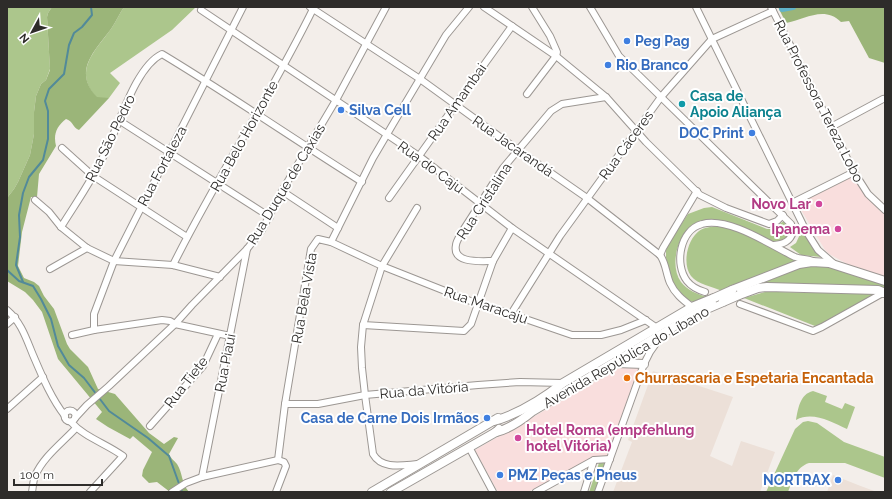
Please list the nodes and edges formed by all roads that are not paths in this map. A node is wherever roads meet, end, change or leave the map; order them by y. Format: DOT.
graph roads {
  1 [pos="243,7"];
  2 [pos="386,7"];
  3 [pos="469,7"];
  4 [pos="484,7"];
  5 [pos="532,7"];
  6 [pos="590,7"];
  7 [pos="696,7"];
  8 [pos="313,8"];
  9 [pos="772,9"];
  10 [pos="201,10"];
  11 [pos="512,26"];
  12 [pos="231,30"];
  13 [pos="712,39"];
  14 [pos="367,43"];
  15 [pos="556,56"];
  16 [pos="284,65"];
  17 [pos="420,79"];
  18 [pos="206,81"];
  19 [pos="527,94"];
  20 [pos="606,96"];
  21 [pos="661,97"];
  22 [pos="336,100"];
  23 [pos="883,100"];
  24 [pos="455,105"];
  25 [pos="258,114"];
  26 [pos="120,121"];
  27 [pos="831,127"];
  28 [pos="636,131"];
  29 [pos="386,135"];
  30 [pos="62,148"];
  31 [pos="308,148"];
  32 [pos="518,150"];
  33 [pos="169,152"];
  34 [pos="418,156"];
  35 [pos="854,172"];
  36 [pos="93,176"];
  37 [pos="362,182"];
  38 [pos="218,184"];
  39 [pos="282,191"];
  40 [pos="697,191"];
  41 [pos="389,198"];
  42 [pos="587,198"];
  43 [pos="34,200"];
  44 [pos="480,203"];
  45 [pos="792,203"];
  46 [pos="140,207"];
  47 [pos="418,208"];
  48 [pos="885,210"];
  49 [pos="783,215"];
  50 [pos="270,216"];
  51 [pos="61,227"];
  52 [pos="338,228"];
  53 [pos="512,228"];
  54 [pos="187,237"];
  55 [pos="331,242"];
  56 [pos="774,245"];
  57 [pos="87,248"];
  58 [pos="247,249"];
  59 [pos="549,253"];
  60 [pos="660,255"];
  61 [pos="114,261"];
  62 [pos="493,261"];
  63 [pos="817,262"];
  64 [pos="173,265"];
  65 [pos="836,265"];
  66 [pos="382,266"];
  67 [pos="50,269"];
  68 [pos="220,277"];
  69 [pos="885,281"];
  70 [pos="705,292"];
  71 [pos="885,293"];
  72 [pos="740,299"];
  73 [pos="478,304"];
  74 [pos="692,307"];
  75 [pos="7,310"];
  76 [pos="512,314"];
  77 [pos="15,317"];
  78 [pos="646,320"];
  79 [pos="7,324"];
  80 [pos="175,324"];
  81 [pos="362,325"];
  82 [pos="657,328"];
  83 [pos="94,330"];
  84 [pos="664,332"];
  85 [pos="218,334"];
  86 [pos="72,335"];
  87 [pos="230,336"];
  88 [pos="615,363"];
  89 [pos="644,364"];
  90 [pos="43,377"];
  91 [pos="563,383"];
  92 [pos="365,395"];
  93 [pos="285,404"];
  94 [pos="87,405"];
  95 [pos="7,409"];
  96 [pos="67,413"];
  97 [pos="73,420"];
  98 [pos="150,426"];
  99 [pos="76,428"];
  100 [pos="470,447"];
  101 [pos="610,459"];
  102 [pos="278,460"];
  103 [pos="594,460"];
  104 [pos="421,464"];
  105 [pos="202,476"];
  106 [pos="173,491"];
  107 [pos="32,492"];
  108 [pos="90,492"];
  109 [pos="276,492"];
  110 [pos="372,492"];
  111 [pos="391,492"];
  112 [pos="493,492"];
  113 [pos="536,492"];
  114 [pos="584,492"];
  115 [pos="598,492"];
  1 -- 12 [label="street, Rua Fortaleza"];
  2 -- 14 [label="street, Rua Duque de Caxias"];
  3 -- 17 [label="street, Rua Bela Vista"];
  4 -- 11 [label="street"];
  5 -- 15 [label="street"];
  6 -- 21 [label="street"];
  7 -- 13 [label="street"];
  8 -- 14 [label="street, Rua Jacarandá"];
  8 -- 16 [label="street, Rua Belo Horizonte"];
  9 -- 13 [label="street, Rua Cáceres"];
  9 -- 27 [label="street, Rua Professora Tereza Lobo"];
  10 -- 12 [label="street, Rua do Caju"];
  11 -- 15 [label="street"];
  11 -- 24 [label="street, Rua Amambai"];
  12 -- 16 [label="street, Rua do Caju"];
  12 -- 18 [label="street, Rua Fortaleza"];
  13 -- 21 [label="street, Rua Cáceres"];
  13 -- 45 [label="street"];
  14 -- 17 [label="street, Rua Jacarandá"];
  14 -- 22 [label="street, Rua Duque de Caxias"];
  15 -- 19 [label="street"];
  15 -- 20 [label="street"];
  16 -- 22 [label="street, Rua do Caju"];
  16 -- 25 [label="street, Rua Belo Horizonte"];
  17 -- 24 [label="street, Rua Jacarandá"];
  17 -- 29 [label="street, Rua Bela Vista"];
  18 -- 25 [label="street"];
  18 -- 26 [label="street, Rua São Pedro"];
  18 -- 33 [label="street, Rua Fortaleza"];
  20 -- 28 [label="street"];
  20 -- 32 [label="street, Rua Cristalina"];
  21 -- 28 [label="street, Rua Cáceres"];
  21 -- 49 [label="street"];
  22 -- 29 [label="street, Rua do Caju"];
  22 -- 31 [label="street, Rua Duque de Caxias"];
  23 -- 27 [label="street"];
  24 -- 32 [label="street, Rua Jacarandá"];
  24 -- 34 [label="street, Rua Amambai"];
  25 -- 31 [label="street"];
  25 -- 38 [label="street, Rua Belo Horizonte"];
  26 -- 33 [label="street"];
  26 -- 36 [label="street, Rua São Pedro"];
  27 -- 35 [label="street, Rua Professora Tereza Lobo"];
  28 -- 40 [label="street"];
  28 -- 42 [label="street, Rua Cáceres"];
  29 -- 34 [label="street, Rua do Caju"];
  29 -- 37 [label="street, Rua Bela Vista"];
  30 -- 36 [label="street"];
  31 -- 37 [label="street"];
  31 -- 39 [label="street, Rua Duque de Caxias"];
  32 -- 42 [label="street, Rua Jacarandá"];
  32 -- 44 [label="street, Rua Cristalina"];
  33 -- 38 [label="street"];
  33 -- 46 [label="street, Rua Fortaleza"];
  34 -- 41 [label="street, Rua Amambai"];
  34 -- 44 [label="street, Rua do Caju"];
  35 -- 45 [label="street"];
  35 -- 48 [label="street, Rua Professora Tereza Lobo"];
  36 -- 46 [label="street"];
  36 -- 51 [label="street, Rua São Pedro"];
  37 -- 52 [label="street, Rua Bela Vista"];
  38 -- 50 [label="street"];
  38 -- 54 [label="street, Rua Belo Horizonte"];
  39 -- 50 [label="street, Rua Duque de Caxias"];
  39 -- 52 [label="street"];
  40 -- 49 [label="street"];
  40 -- 60 [label="street"];
  42 -- 59 [label="street, Rua Cáceres"];
  42 -- 60 [label="street, Rua Jacarandá"];
  43 -- 51 [label="street"];
  44 -- 53 [label="street, Rua do Caju"];
  44 -- 62 [label="street, Rua Cristalina"];
  45 -- 65 [label="street"];
  46 -- 54 [label="street"];
  46 -- 61 [label="street, Rua Fortaleza"];
  47 -- 66 [label="street"];
  49 -- 56 [label="street"];
  50 -- 58 [label="street, Rua Duque de Caxias"];
  51 -- 57 [label="street"];
  52 -- 55 [label="street, Rua Bela Vista"];
  53 -- 59 [label="street, Rua do Caju"];
  53 -- 62 [label="street"];
  54 -- 64 [label="street, Rua Belo Horizonte"];
  55 -- 66 [label="street, Rua Maracaju"];
  55 -- 93 [label="street, Rua Bela Vista"];
  56 -- 63 [label="street"];
  56 -- 70 [label="street"];
  57 -- 61 [label="street"];
  57 -- 67 [label="street"];
  58 -- 68 [label="street, Rua Duque de Caxias"];
  58 -- 87 [label="street, Rua Piaui"];
  59 -- 76 [label="street, Rua Cáceres"];
  59 -- 78 [label="street, Rua do Caju"];
  60 -- 74 [label="street"];
  61 -- 64 [label="street"];
  61 -- 83 [label="street, Rua Fortaleza"];
  62 -- 73 [label="street"];
  63 -- 65 [label="main road, Avenida República do Líbano"];
  63 -- 74 [label="main road, Avenida República do Líbano, bridge"];
  64 -- 68 [label="street"];
  65 -- 69 [label="main road, Avenida República do Líbano"];
  66 -- 73 [label="street, Rua Maracaju"];
  66 -- 81 [label="street"];
  68 -- 80 [label="street, Rua Duque de Caxias"];
  71 -- 72 [label="main road, Avenida República do Líbano"];
  71 -- 72 [label="street"];
  72 -- 84 [label="main road, Avenida República do Líbano, bridge"];
  73 -- 76 [label="street, Rua Maracaju"];
  73 -- 81 [label="street"];
  74 -- 82 [label="main road, Avenida República do Líbano"];
  75 -- 77 [label="street"];
  76 -- 78 [label="street, Rua Maracaju"];
  77 -- 79 [label="street"];
  77 -- 90 [label="street"];
  78 -- 82 [label="street, Rua do Caju"];
  80 -- 83 [label="street"];
  80 -- 85 [label="street"];
  80 -- 94 [label="street, Rua Duque de Caxias"];
  81 -- 92 [label="street"];
  82 -- 91 [label="main road, Avenida República do Líbano"];
  83 -- 86 [label="street"];
  84 -- 88 [label="main road, Avenida República do Líbano"];
  84 -- 89 [label="street"];
  85 -- 87 [label="street"];
  85 -- 98 [label="street, Rua Tiete"];
  87 -- 105 [label="street, Rua Piaui"];
  88 -- 89 [label="main road"];
  88 -- 100 [label="main road, Avenida República do Líbano"];
  89 -- 101 [label="street"];
  90 -- 95 [label="street"];
  90 -- 96 [label="street"];
  91 -- 92 [label="street, Rua da Vitória"];
  91 -- 104 [label="main road, Avenida República do Líbano"];
  92 -- 93 [label="street, Rua da Vitória"];
  92 -- 104 [label="street"];
  93 -- 102 [label="street, Rua Bela Vista"];
  94 -- 96 [label="street, Rua Duque de Caxias"];
  94 -- 97 [label="street, Rua Duque de Caxias"];
  96 -- 97 [label="street"];
  96 -- 97 [label="street"];
  97 -- 99 [label="street"];
  99 -- 107 [label="street"];
  99 -- 108 [label="street"];
  100 -- 111 [label="main road, Avenida República do Líbano"];
  100 -- 112 [label="street"];
  101 -- 103 [label="street"];
  101 -- 115 [label="street"];
  102 -- 105 [label="street"];
  102 -- 109 [label="street, Rua Bela Vista"];
  103 -- 113 [label="street"];
  103 -- 114 [label="street"];
  104 -- 110 [label="main road, Avenida República do Líbano"];
  105 -- 106 [label="street"];
}
